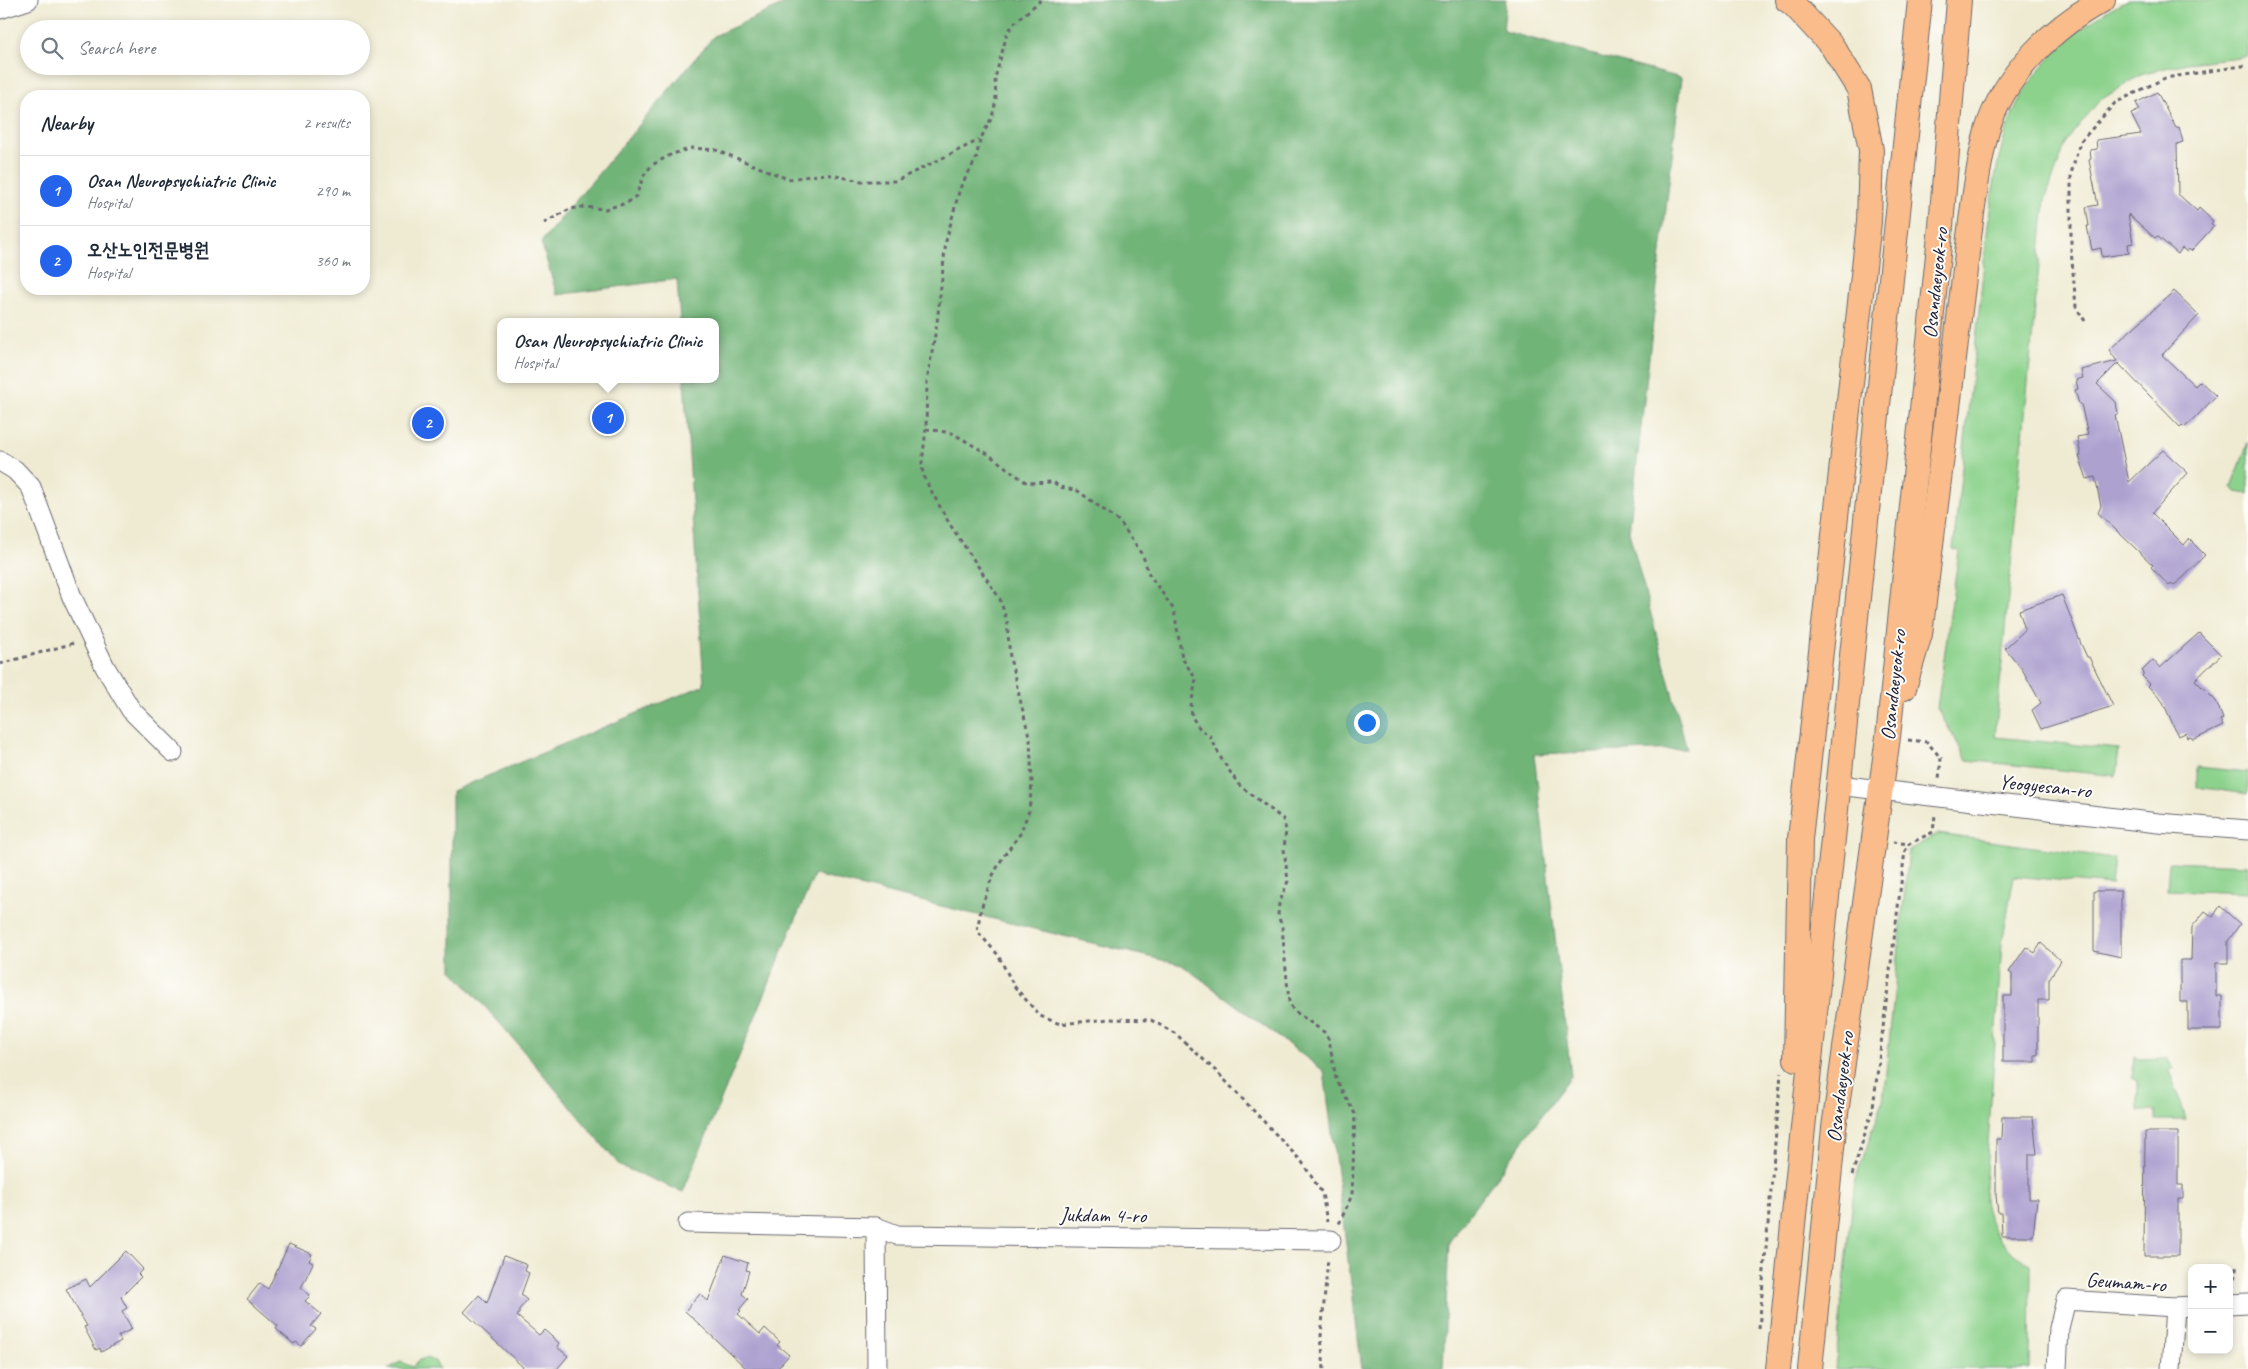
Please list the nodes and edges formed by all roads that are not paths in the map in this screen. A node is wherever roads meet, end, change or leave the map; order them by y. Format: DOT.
graph roads {
  1 [pos="28,0"];
  2 [pos="1787,0"];
  3 [pos="1920,0"];
  4 [pos="1959,0"];
  5 [pos="2103,0"];
  6 [pos="0,9"];
  7 [pos="0,460"];
  8 [pos="1888,737"];
  9 [pos="173,752"];
  10 [pos="1838,785"];
  11 [pos="1881,790"];
  12 [pos="2248,830"];
  13 [pos="1797,1185"];
  14 [pos="688,1223"];
  15 [pos="876,1226"];
  16 [pos="1331,1240"];
  17 [pos="2248,1303"];
  18 [pos="2233,1304"];
  19 [pos="2184,1307"];
  20 [pos="877,1369"];
  21 [pos="1778,1369"];
  22 [pos="1810,1369"];
  23 [pos="2057,1369"];
  24 [pos="2172,1369"];
  1 -- 6 [label="street"];
  2 -- 13 [label="main road"];
  3 -- 10 [label="main road, Osandaeyeok-ro"];
  4 -- 8 [label="main road, Osandaeyeok-ro"];
  5 -- 8 [label="main road"];
  7 -- 9 [label="street"];
  8 -- 11 [label="main road, Osandaeyeok-ro"];
  10 -- 11 [label="street, Yeogyesan-ro"];
  10 -- 13 [label="main road, Osandaeyeok-ro"];
  11 -- 12 [label="street, Yeogyesan-ro"];
  11 -- 22 [label="main road, Osandaeyeok-ro"];
  13 -- 21 [label="main road, Osandaeyeok-ro"];
  14 -- 15 [label="street, Jukdam 4-ro"];
  15 -- 16 [label="street, Jukdam 4-ro"];
  15 -- 20 [label="street"];
  17 -- 18 [label="street"];
  19 -- 23 [label="street, Geumam-ro"];
  19 -- 24 [label="street"];
}
